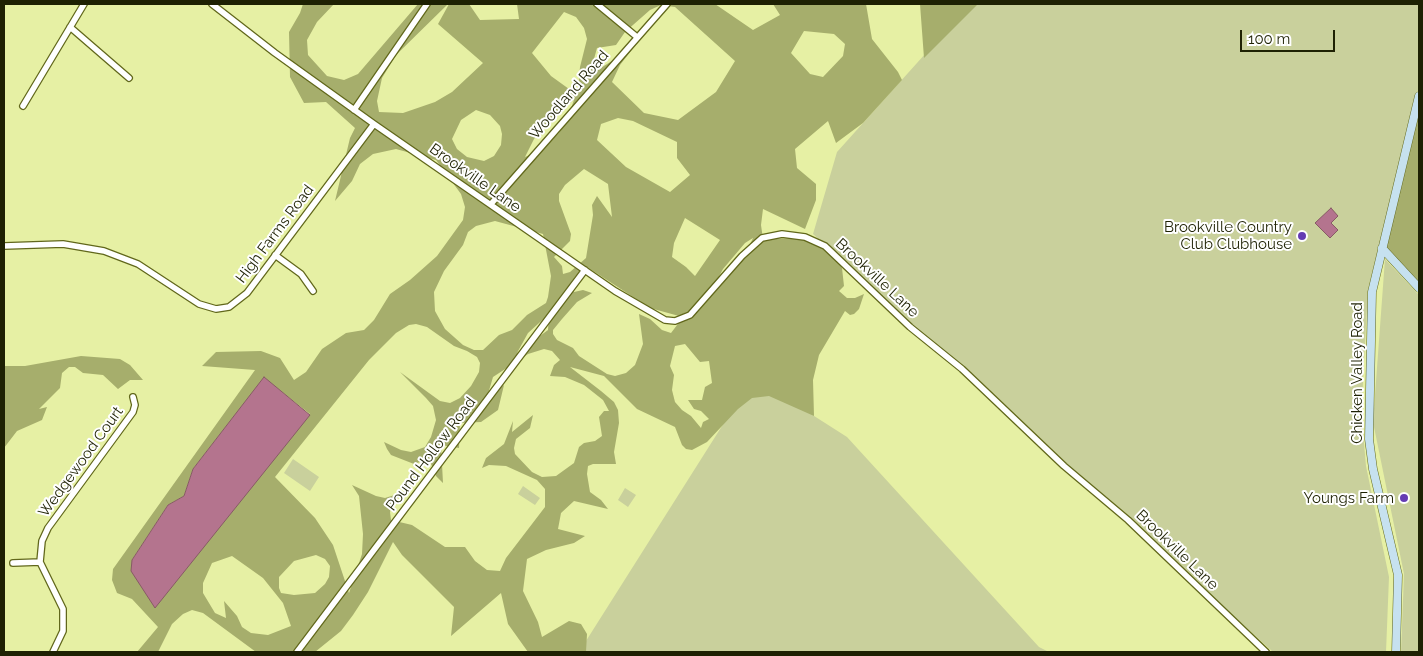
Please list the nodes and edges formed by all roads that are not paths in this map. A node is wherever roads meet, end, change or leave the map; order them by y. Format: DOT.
graph roads {
  1 [pos="84,4"];
  2 [pos="212,4"];
  3 [pos="427,4"];
  4 [pos="597,4"];
  5 [pos="667,4"];
  6 [pos="70,27"];
  7 [pos="637,37"];
  8 [pos="129,78"];
  9 [pos="1419,96"];
  10 [pos="23,106"];
  11 [pos="354,110"];
  12 [pos="374,124"];
  13 [pos="491,204"];
  14 [pos="4,246"];
  15 [pos="1382,248"];
  16 [pos="275,256"];
  17 [pos="585,270"];
  18 [pos="1419,288"];
  19 [pos="313,291"];
  20 [pos="133,397"];
  21 [pos="40,562"];
  22 [pos="13,563"];
  23 [pos="53,652"];
  24 [pos="297,652"];
  25 [pos="1266,652"];
  26 [pos="1396,652"];
  1 -- 6 [label="street"];
  2 -- 11 [label="street, Brookville Lane"];
  3 -- 11 [label="street"];
  4 -- 7 [label="street"];
  5 -- 7 [label="street, Woodland Road"];
  6 -- 8 [label="street"];
  6 -- 10 [label="street"];
  7 -- 13 [label="street, Woodland Road"];
  9 -- 15 [label="main road, Chicken Valley Road"];
  11 -- 12 [label="street, Brookville Lane"];
  12 -- 13 [label="street, Brookville Lane"];
  12 -- 16 [label="street, High Farms Road"];
  13 -- 17 [label="street, Brookville Lane"];
  14 -- 16 [label="street, High Farms Road"];
  15 -- 18 [label="main road"];
  15 -- 26 [label="main road, Chicken Valley Road"];
  16 -- 19 [label="street"];
  17 -- 24 [label="street, Pound Hollow Road"];
  17 -- 25 [label="street, Brookville Lane"];
  20 -- 21 [label="street, Wedgewood Court"];
  21 -- 22 [label="street"];
  21 -- 23 [label="street"];
}
